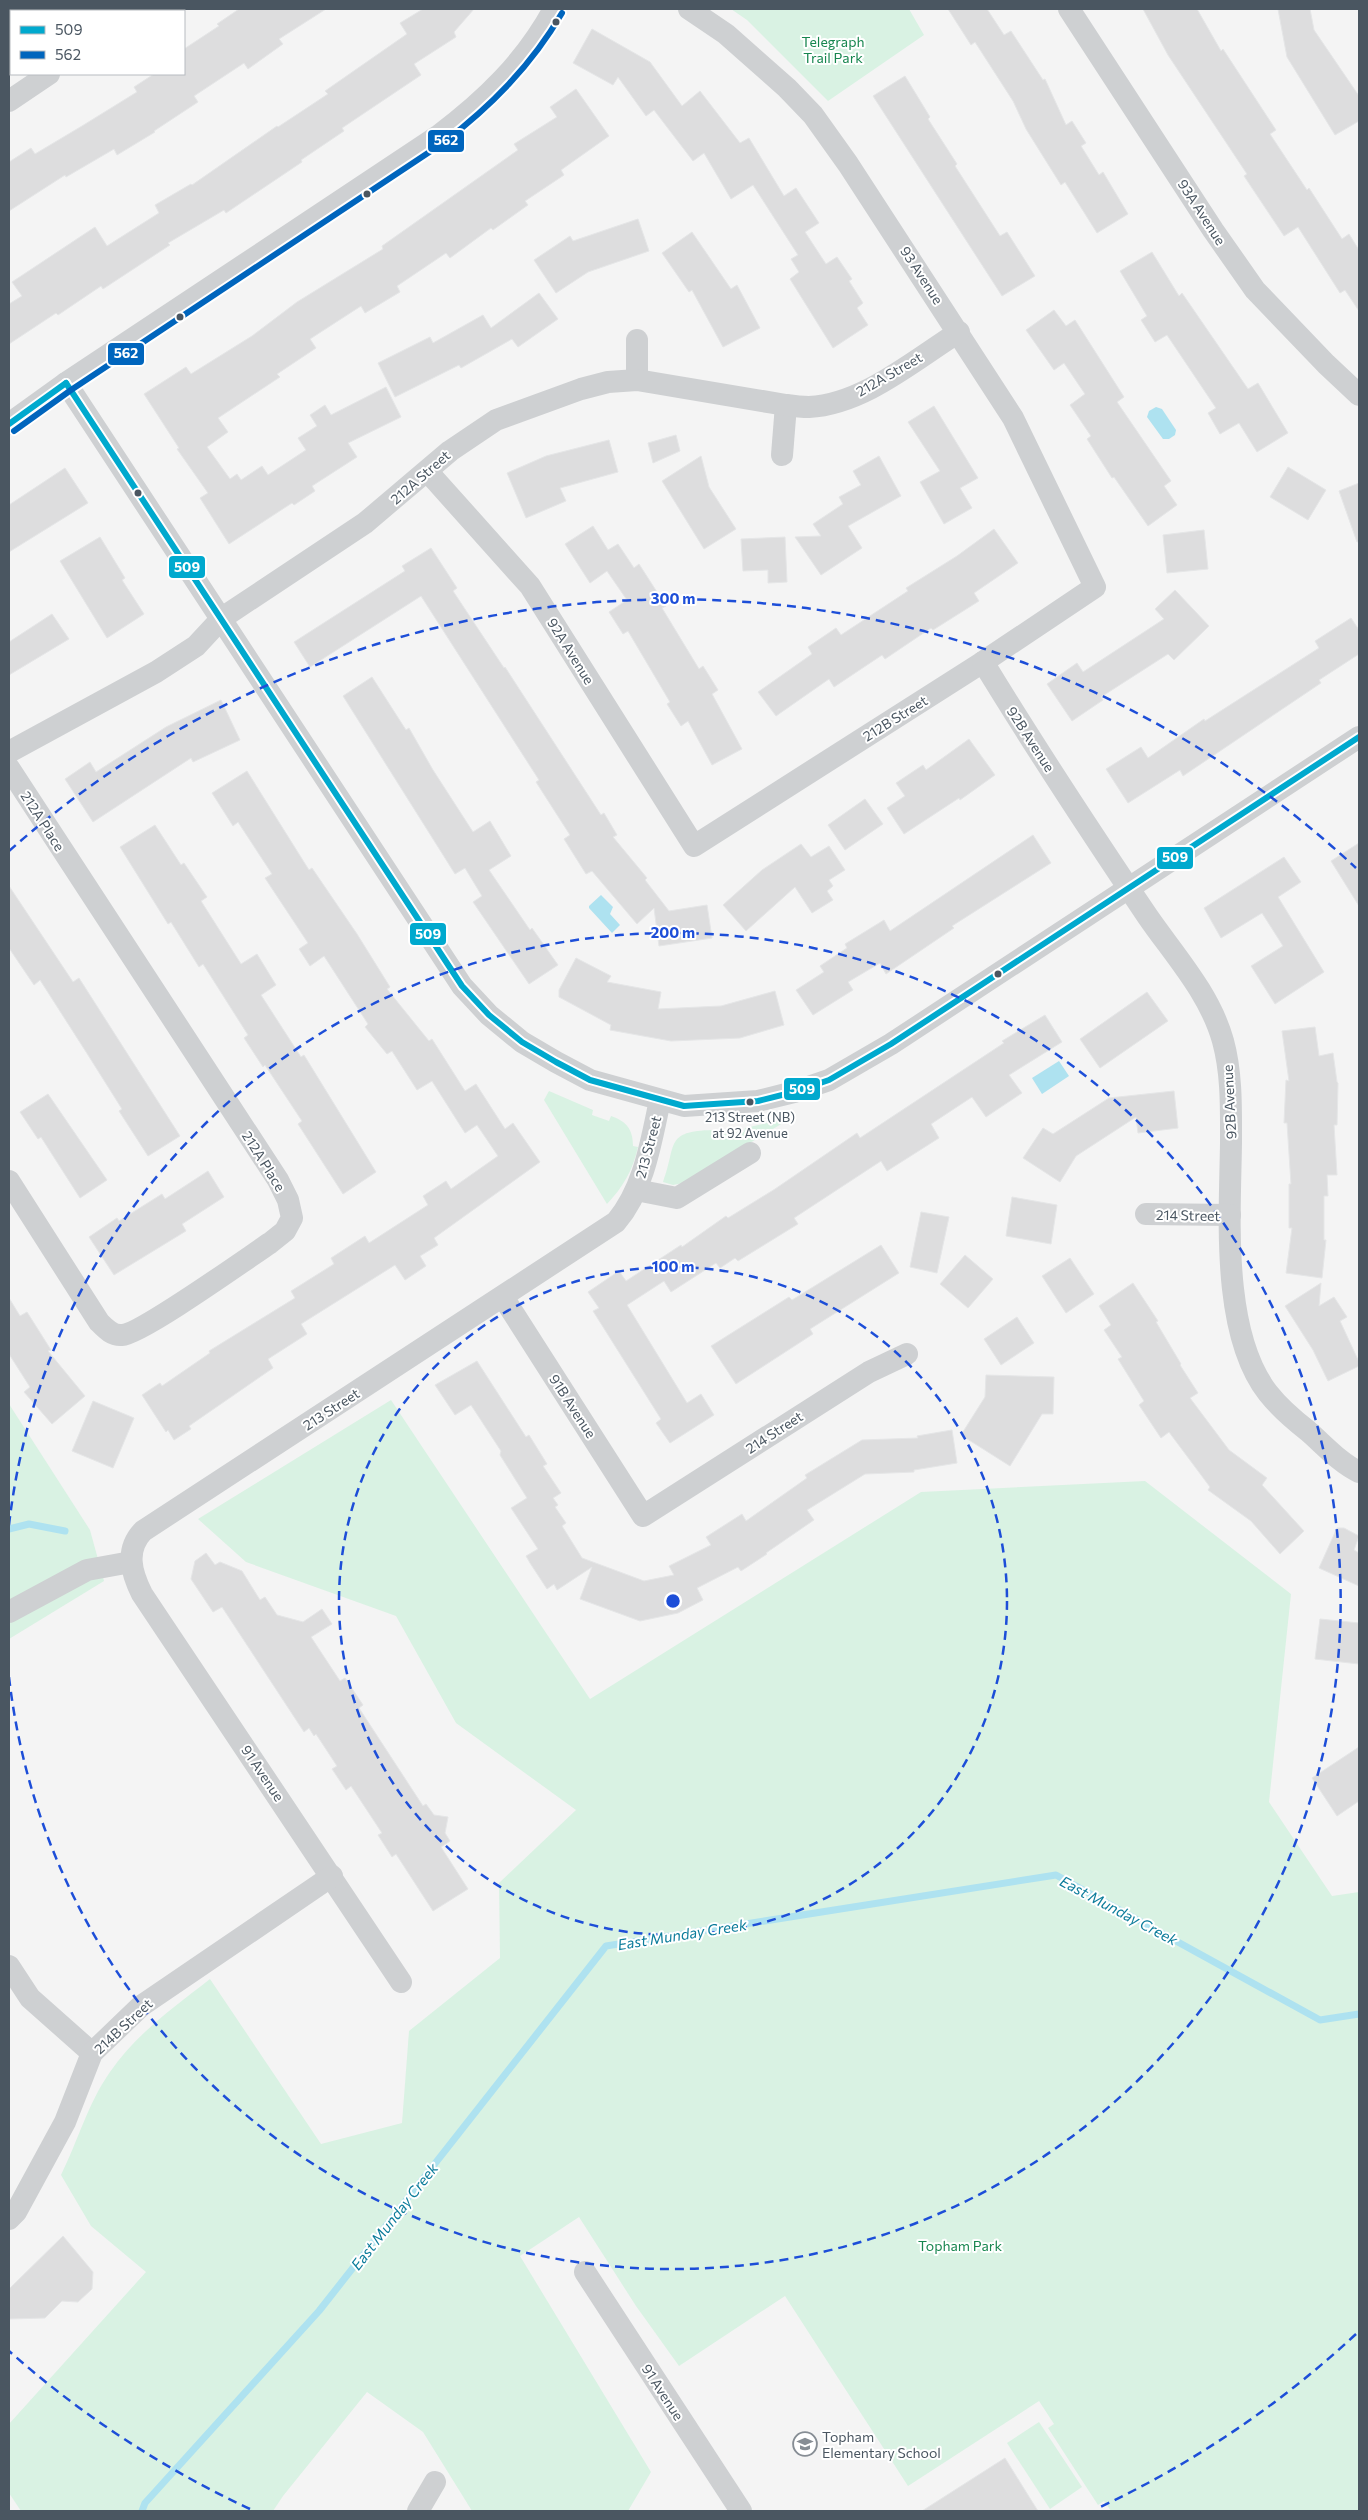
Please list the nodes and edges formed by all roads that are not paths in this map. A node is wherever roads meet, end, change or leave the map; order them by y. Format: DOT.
graph roads {
  1 [pos="554,9"];
  2 [pos="689,9"];
  3 [pos="1069,9"];
  4 [pos="48,75"];
  5 [pos="9,101"];
  6 [pos="959,332"];
  7 [pos="637,340"];
  8 [pos="638,380"];
  9 [pos="66,383"];
  10 [pos="1359,395"];
  11 [pos="786,405"];
  12 [pos="9,424"];
  13 [pos="782,455"];
  14 [pos="428,472"];
  15 [pos="1095,587"];
  16 [pos="222,618"];
  17 [pos="983,662"];
  18 [pos="1359,737"];
  19 [pos="9,752"];
  20 [pos="9,768"];
  21 [pos="694,846"];
  22 [pos="1130,889"];
  23 [pos="660,1100"];
  24 [pos="750,1153"];
  25 [pos="9,1181"];
  26 [pos="636,1190"];
  27 [pos="1146,1214"];
  28 [pos="1230,1215"];
  29 [pos="503,1297"];
  30 [pos="907,1354"];
  31 [pos="1359,1472"];
  32 [pos="643,1516"];
  33 [pos="131,1562"];
  34 [pos="9,1612"];
  35 [pos="332,1876"];
  36 [pos="9,1966"];
  37 [pos="401,1982"];
  38 [pos="92,2053"];
  39 [pos="9,2219"];
  40 [pos="585,2272"];
  41 [pos="435,2482"];
  42 [pos="418,2511"];
  43 [pos="741,2511"];
  1 -- 9 [label="street"];
  2 -- 6 [label="street, 93 Avenue"];
  3 -- 10 [label="street, 93A Avenue"];
  4 -- 5 [label="street"];
  6 -- 11 [label="street, 212A Street"];
  6 -- 15 [label="street, 93 Avenue"];
  7 -- 8 [label="street"];
  8 -- 11 [label="street, 212A Street"];
  8 -- 14 [label="street, 212A Street"];
  9 -- 12 [label="street"];
  9 -- 16 [label="street"];
  11 -- 13 [label="street"];
  14 -- 16 [label="street, 212A Street"];
  14 -- 21 [label="street, 92A Avenue"];
  15 -- 17 [label="street, 212B Street"];
  16 -- 19 [label="street"];
  16 -- 23 [label="street"];
  17 -- 21 [label="street, 212B Street"];
  17 -- 22 [label="street, 92B Avenue"];
  18 -- 22 [label="street, 213 Street"];
  20 -- 25 [label="street, 212A Place"];
  22 -- 23 [label="street, 213 Street"];
  22 -- 28 [label="street, 92B Avenue"];
  23 -- 26 [label="street, 213 Street"];
  24 -- 26 [label="street, 213 Street"];
  26 -- 29 [label="street, 213 Street"];
  27 -- 28 [label="street, 214 Street"];
  28 -- 31 [label="street, 92B Avenue"];
  29 -- 32 [label="street, 91B Avenue"];
  29 -- 33 [label="street, 213 Street"];
  30 -- 32 [label="street, 214 Street"];
  33 -- 34 [label="street"];
  33 -- 35 [label="street, 91 Avenue"];
  35 -- 37 [label="street, 91 Avenue"];
  35 -- 38 [label="street, 214B Street"];
  36 -- 38 [label="street"];
  38 -- 39 [label="street, 214B Street"];
  40 -- 43 [label="street, 91 Avenue"];
  41 -- 42 [label="street"];
}
